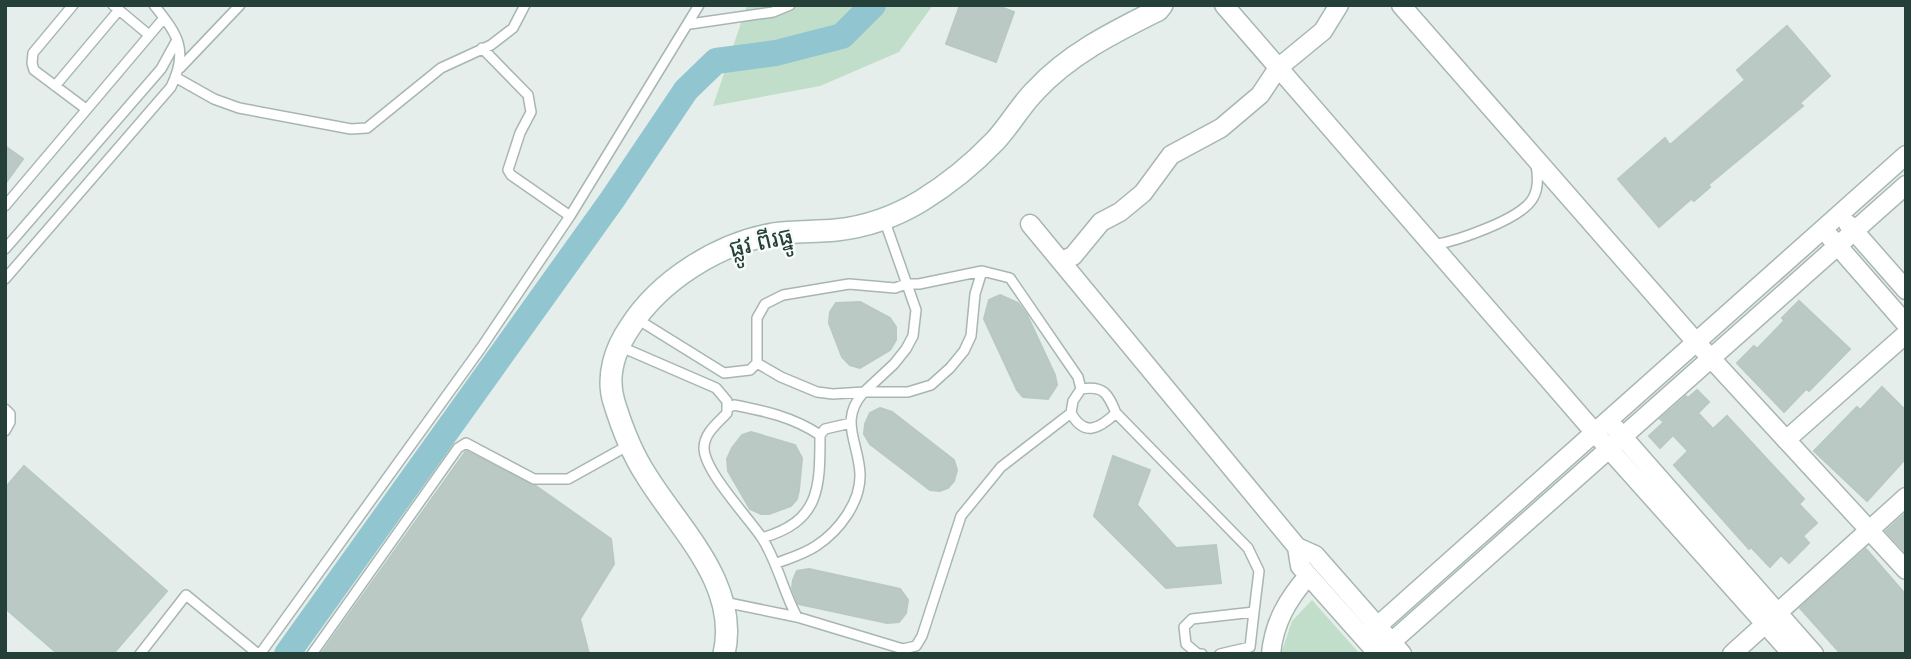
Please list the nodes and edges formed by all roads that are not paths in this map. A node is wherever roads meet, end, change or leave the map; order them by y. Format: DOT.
graph roads {
  1 [pos="73,5"];
  2 [pos="154,5"];
  3 [pos="240,5"];
  4 [pos="525,5"];
  5 [pos="699,5"];
  6 [pos="790,5"];
  7 [pos="1163,5"];
  8 [pos="1224,5"];
  9 [pos="1339,5"];
  10 [pos="1401,5"];
  11 [pos="116,7"];
  12 [pos="164,18"];
  13 [pos="690,24"];
  14 [pos="149,35"];
  15 [pos="177,40"];
  16 [pos="482,48"];
  17 [pos="1278,68"];
  18 [pos="178,73"];
  19 [pos="55,86"];
  20 [pos="86,108"];
  21 [pos="1906,155"];
  22 [pos="1534,156"];
  23 [pos="1906,185"];
  24 [pos="5,206"];
  25 [pos="1839,214"];
  26 [pos="570,216"];
  27 [pos="884,219"];
  28 [pos="1030,224"];
  29 [pos="1823,229"];
  30 [pos="1854,231"];
  31 [pos="1432,245"];
  32 [pos="1837,246"];
  33 [pos="5,249"];
  34 [pos="1061,261"];
  35 [pos="982,271"];
  36 [pos="5,279"];
  37 [pos="906,284"];
  38 [pos="1906,290"];
  39 [pos="635,318"];
  40 [pos="1906,324"];
  41 [pos="1906,334"];
  42 [pos="1696,342"];
  43 [pos="618,345"];
  44 [pos="1711,358"];
  45 [pos="757,363"];
  46 [pos="724,373"];
  47 [pos="716,388"];
  48 [pos="1081,389"];
  49 [pos="864,392"];
  50 [pos="728,408"];
  51 [pos="5,409"];
  52 [pos="1071,413"];
  53 [pos="1116,413"];
  54 [pos="850,423"];
  55 [pos="1602,426"];
  56 [pos="5,431"];
  57 [pos="820,435"];
  58 [pos="1786,440"];
  59 [pos="1615,443"];
  60 [pos="629,444"];
  61 [pos="1906,497"];
  62 [pos="1869,530"];
  63 [pos="762,538"];
  64 [pos="1297,547"];
  65 [pos="776,563"];
  66 [pos="1906,570"];
  67 [pos="1308,576"];
  68 [pos="723,602"];
  69 [pos="1254,612"];
  70 [pos="797,617"];
  71 [pos="1772,619"];
  72 [pos="1378,625"];
  73 [pos="1364,638"];
  74 [pos="1250,650"];
  75 [pos="1387,651"];
  76 [pos="140,654"];
  77 [pos="259,654"];
  78 [pos="312,654"];
  79 [pos="724,654"];
  80 [pos="1202,654"];
  81 [pos="1220,654"];
  82 [pos="1271,654"];
  83 [pos="1732,654"];
  84 [pos="1792,654"];
  85 [pos="1814,654"];
  1 -- 19 [label="lane"];
  2 -- 12 [label="lane"];
  3 -- 18 [label="lane"];
  4 -- 16 [label="lane"];
  5 -- 13 [label="lane"];
  6 -- 13 [label="lane"];
  7 -- 27 [label="main road, ផ្លូវ ពីរធ្នូ"];
  8 -- 17 [label="street"];
  9 -- 17 [label="street"];
  10 -- 22 [label="street"];
  11 -- 14 [label="lane"];
  11 -- 19 [label="lane"];
  12 -- 14 [label="lane"];
  12 -- 15 [label="lane"];
  13 -- 26 [label="lane"];
  14 -- 20 [label="lane"];
  15 -- 18 [label="lane"];
  15 -- 33 [label="lane"];
  16 -- 18 [label="lane"];
  16 -- 26 [label="lane"];
  17 -- 31 [label="street"];
  17 -- 34 [label="street"];
  18 -- 36 [label="lane"];
  19 -- 20 [label="lane"];
  20 -- 24 [label="lane"];
  21 -- 25 [label="street"];
  22 -- 31 [label="lane"];
  22 -- 42 [label="street"];
  23 -- 30 [label="street"];
  25 -- 29 [label="street"];
  25 -- 30 [label="street"];
  26 -- 77 [label="lane"];
  27 -- 37 [label="lane"];
  27 -- 39 [label="main road, ផ្លូវ ពីរធ្នូ"];
  28 -- 34 [label="street"];
  29 -- 32 [label="street"];
  29 -- 42 [label="street"];
  30 -- 32 [label="street"];
  30 -- 38 [label="street"];
  31 -- 55 [label="street"];
  32 -- 40 [label="street"];
  32 -- 44 [label="street"];
  34 -- 64 [label="street"];
  35 -- 37 [label="lane"];
  35 -- 48 [label="lane"];
  35 -- 49 [label="lane"];
  37 -- 45 [label="lane"];
  37 -- 49 [label="lane"];
  39 -- 43 [label="main road, ផ្លូវ ពីរធ្នូ"];
  39 -- 46 [label="lane"];
  41 -- 58 [label="street"];
  42 -- 44 [label="street"];
  42 -- 55 [label="street"];
  43 -- 47 [label="lane"];
  43 -- 60 [label="main road, ផ្លូវ ពីរធ្នូ"];
  44 -- 58 [label="street"];
  44 -- 59 [label="street"];
  45 -- 46 [label="lane"];
  45 -- 49 [label="lane"];
  46 -- 47 [label="lane"];
  47 -- 50 [label="lane"];
  48 -- 52 [label="lane"];
  48 -- 53 [label="lane"];
  49 -- 54 [label="lane"];
  50 -- 57 [label="lane"];
  50 -- 63 [label="lane"];
  51 -- 56 [label="lane"];
  52 -- 53 [label="lane"];
  52 -- 70 [label="lane"];
  53 -- 69 [label="lane"];
  54 -- 57 [label="lane"];
  54 -- 65 [label="lane"];
  55 -- 59 [label="street"];
  55 -- 72 [label="street"];
  57 -- 63 [label="lane"];
  58 -- 62 [label="street"];
  59 -- 71 [label="street"];
  59 -- 75 [label="street"];
  60 -- 68 [label="main road, ផ្លូវ ពីរធ្នូ"];
  60 -- 78 [label="lane"];
  61 -- 62 [label="street"];
  62 -- 66 [label="street"];
  62 -- 71 [label="street"];
  63 -- 65 [label="lane"];
  64 -- 67 [label="street"];
  64 -- 72 [label="street"];
  65 -- 70 [label="lane"];
  67 -- 73 [label="street"];
  67 -- 82 [label="street"];
  68 -- 70 [label="lane"];
  68 -- 79 [label="main road, ផ្លូវ ពីរធ្នូ"];
  69 -- 74 [label="lane"];
  69 -- 80 [label="lane"];
  71 -- 83 [label="street"];
  71 -- 84 [label="street"];
  71 -- 85 [label="street"];
  72 -- 73 [label="street"];
  72 -- 75 [label="street"];
  73 -- 75 [label="street"];
  74 -- 81 [label="lane"];
  76 -- 77 [label="lane"];
}
